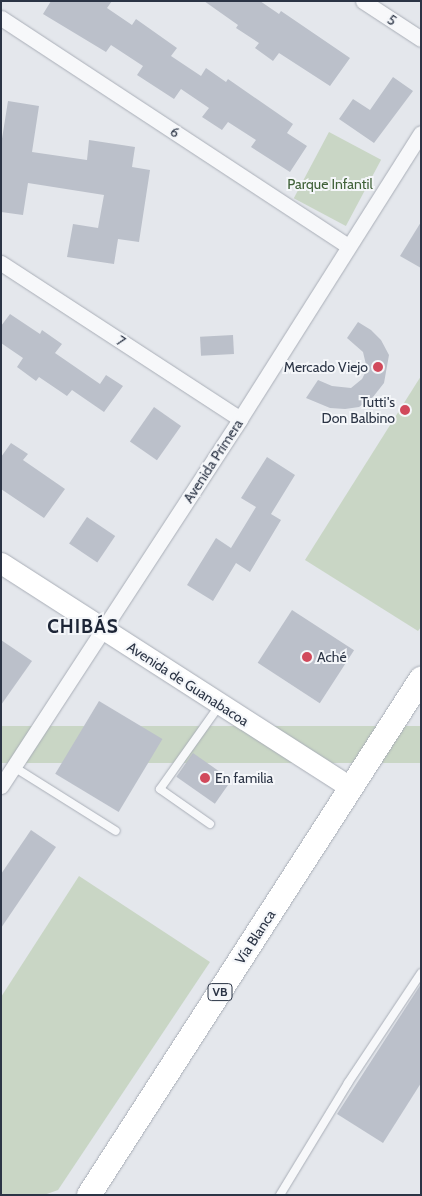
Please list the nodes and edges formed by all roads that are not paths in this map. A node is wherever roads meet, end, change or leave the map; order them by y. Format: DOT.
graph roads {
  1 [pos="363,1"];
  2 [pos="1,18"];
  3 [pos="421,39"];
  4 [pos="421,133"];
  5 [pos="348,246"];
  6 [pos="1,264"];
  7 [pos="240,419"];
  8 [pos="1,563"];
  9 [pos="104,630"];
  10 [pos="421,679"];
  11 [pos="220,705"];
  12 [pos="14,767"];
  13 [pos="1,786"];
  14 [pos="351,788"];
  15 [pos="210,824"];
  16 [pos="116,831"];
  17 [pos="421,973"];
  18 [pos="88,1195"];
  19 [pos="280,1195"];
  1 -- 3 [label="street, 5"];
  2 -- 5 [label="street, 6"];
  4 -- 5 [label="street, Avenida Primera"];
  5 -- 7 [label="street, Avenida Primera"];
  6 -- 7 [label="street, 7"];
  7 -- 9 [label="street, Avenida Primera"];
  8 -- 9 [label="street, Avenida de Guanabacoa"];
  9 -- 11 [label="street, Avenida de Guanabacoa"];
  9 -- 12 [label="street, Avenida Primera"];
  10 -- 14 [label="main road, Vía Blanca / VB"];
  11 -- 14 [label="street, Avenida de Guanabacoa"];
  11 -- 15 [label="lane"];
  12 -- 13 [label="street, Avenida Primera"];
  12 -- 16 [label="lane"];
  14 -- 18 [label="main road, Vía Blanca / VB"];
  17 -- 19 [label="lane"];
}
